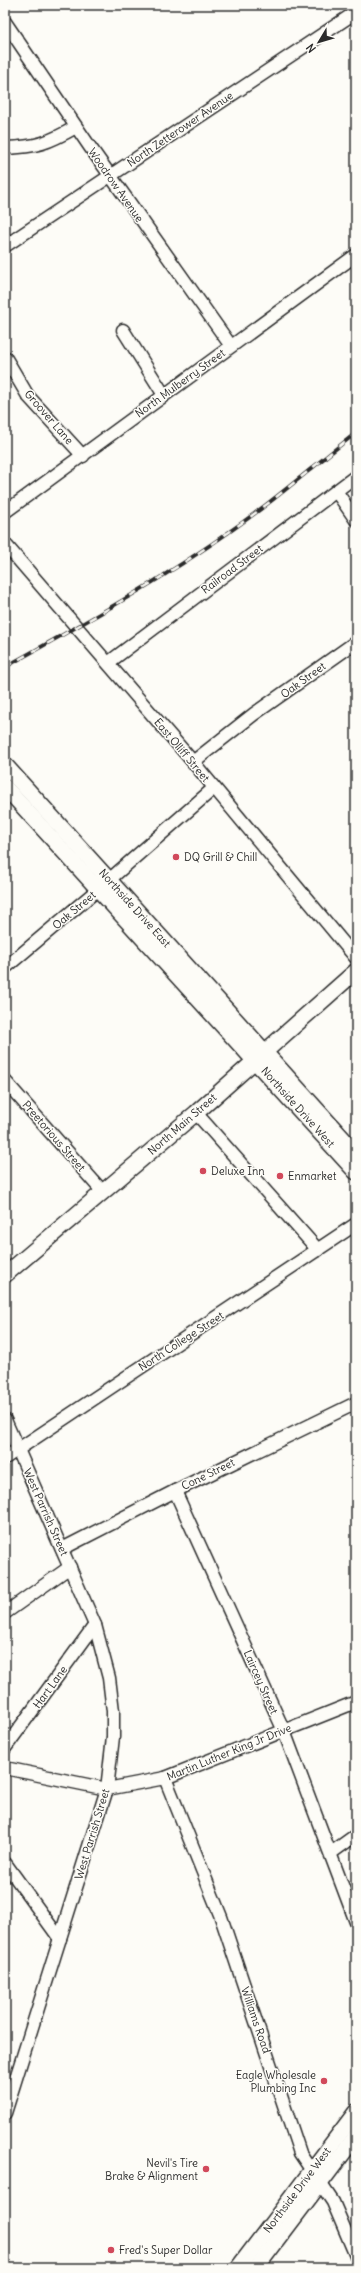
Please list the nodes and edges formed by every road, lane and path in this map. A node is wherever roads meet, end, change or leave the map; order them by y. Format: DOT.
graph roads {
  1 [pos="356,12"];
  2 [pos="5,22"];
  3 [pos="76,127"];
  4 [pos="5,148"];
  5 [pos="110,176"];
  6 [pos="5,246"];
  7 [pos="356,255"];
  8 [pos="123,330"];
  9 [pos="231,346"];
  10 [pos="5,357"];
  11 [pos="164,395"];
  12 [pos="82,456"];
  13 [pos="356,476"];
  14 [pos="336,491"];
  15 [pos="5,512"];
  16 [pos="356,520"];
  17 [pos="5,544"];
  18 [pos="356,642"];
  19 [pos="108,663"];
  20 [pos="194,762"];
  21 [pos="5,765"];
  22 [pos="5,787"];
  23 [pos="214,788"];
  24 [pos="104,885"];
  25 [pos="356,958"];
  26 [pos="5,968"];
  27 [pos="356,971"];
  28 [pos="260,1055"];
  29 [pos="5,1081"];
  30 [pos="196,1113"];
  31 [pos="356,1153"];
  32 [pos="356,1172"];
  33 [pos="103,1192"];
  34 [pos="356,1224"];
  35 [pos="318,1250"];
  36 [pos="5,1275"];
  37 [pos="356,1403"];
  38 [pos="5,1420"];
  39 [pos="18,1448"];
  40 [pos="5,1458"];
  41 [pos="175,1491"];
  42 [pos="62,1549"];
  43 [pos="70,1567"];
  44 [pos="5,1613"];
  45 [pos="95,1625"];
  46 [pos="356,1702"];
  47 [pos="284,1731"];
  48 [pos="5,1748"];
  49 [pos="5,1768"];
  50 [pos="165,1778"];
  51 [pos="107,1789"];
  52 [pos="356,1835"];
  53 [pos="331,1853"];
  54 [pos="5,1863"];
  55 [pos="356,1922"];
  56 [pos="60,1940"];
  57 [pos="356,2112"];
  58 [pos="5,2113"];
  59 [pos="356,2136"];
  60 [pos="311,2171"];
  61 [pos="319,2184"];
  62 [pos="356,2256"];
  63 [pos="238,2268"];
  64 [pos="256,2268"];
  1 -- 5 [label="street, North Zetterower Avenue"];
  2 -- 3 [label="street, Woodrow Avenue"];
  3 -- 4 [label="street"];
  3 -- 5 [label="street, Woodrow Avenue"];
  5 -- 6 [label="street, North Zetterower Avenue"];
  5 -- 9 [label="street, Woodrow Avenue"];
  7 -- 9 [label="street, North Mulberry Street"];
  8 -- 11 [label="street"];
  9 -- 11 [label="street, North Mulberry Street"];
  10 -- 12 [label="street, Groover Lane"];
  11 -- 12 [label="street, North Mulberry Street"];
  12 -- 15 [label="street, North Mulberry Street"];
  13 -- 14 [label="street, Railroad Street"];
  14 -- 16 [label="street"];
  14 -- 19 [label="street, Railroad Street"];
  17 -- 19 [label="street, East Olliff Street"];
  18 -- 20 [label="street, Oak Street"];
  19 -- 20 [label="street, East Olliff Street"];
  20 -- 23 [label="street, East Olliff Street"];
  21 -- 24 [label="main road, Northside Drive East"];
  22 -- 24 [label="main road, Northside Drive East"];
  23 -- 24 [label="street, Oak Street"];
  23 -- 25 [label="street, East Olliff Street"];
  24 -- 26 [label="street, Oak Street"];
  24 -- 28 [label="main road, Northside Drive East"];
  27 -- 28 [label="main road, North Main Street"];
  28 -- 30 [label="main road, North Main Street"];
  28 -- 31 [label="main road, Northside Drive West"];
  28 -- 32 [label="main road, Northside Drive West"];
  29 -- 33 [label="street, Preetorious Street"];
  30 -- 33 [label="main road, North Main Street"];
  30 -- 35 [label="street"];
  33 -- 36 [label="main road, North Main Street"];
  34 -- 35 [label="street, North College Street"];
  35 -- 39 [label="street, North College Street"];
  37 -- 41 [label="street, Cone Street"];
  38 -- 39 [label="street, West Parrish Street"];
  39 -- 40 [label="street, North College Street"];
  39 -- 42 [label="street, West Parrish Street"];
  41 -- 42 [label="street, Cone Street"];
  41 -- 47 [label="street, Laircey Street"];
  42 -- 43 [label="street, West Parrish Street"];
  43 -- 44 [label="street"];
  43 -- 45 [label="street, West Parrish Street"];
  45 -- 48 [label="street, Hart Lane"];
  45 -- 51 [label="street, West Parrish Street"];
  46 -- 47 [label="street, Martin Luther King Jr Drive"];
  47 -- 50 [label="street, Martin Luther King Jr Drive"];
  47 -- 53 [label="street, Laircey Street"];
  49 -- 51 [label="street, Martin Luther King Jr Drive"];
  50 -- 51 [label="street, Martin Luther King Jr Drive"];
  50 -- 60 [label="street, Williams Road"];
  51 -- 56 [label="street, West Parrish Street"];
  52 -- 53 [label="street"];
  53 -- 55 [label="street, Laircey Street"];
  54 -- 56 [label="street"];
  56 -- 58 [label="street, West Parrish Street"];
  57 -- 60 [label="main road, Northside Drive West"];
  59 -- 61 [label="main road, Northside Drive West"];
  60 -- 61 [label="street, Williams Road"];
  60 -- 63 [label="main road, Northside Drive West"];
  61 -- 62 [label="street, Williams Road"];
  61 -- 64 [label="main road, Northside Drive West"];
}
